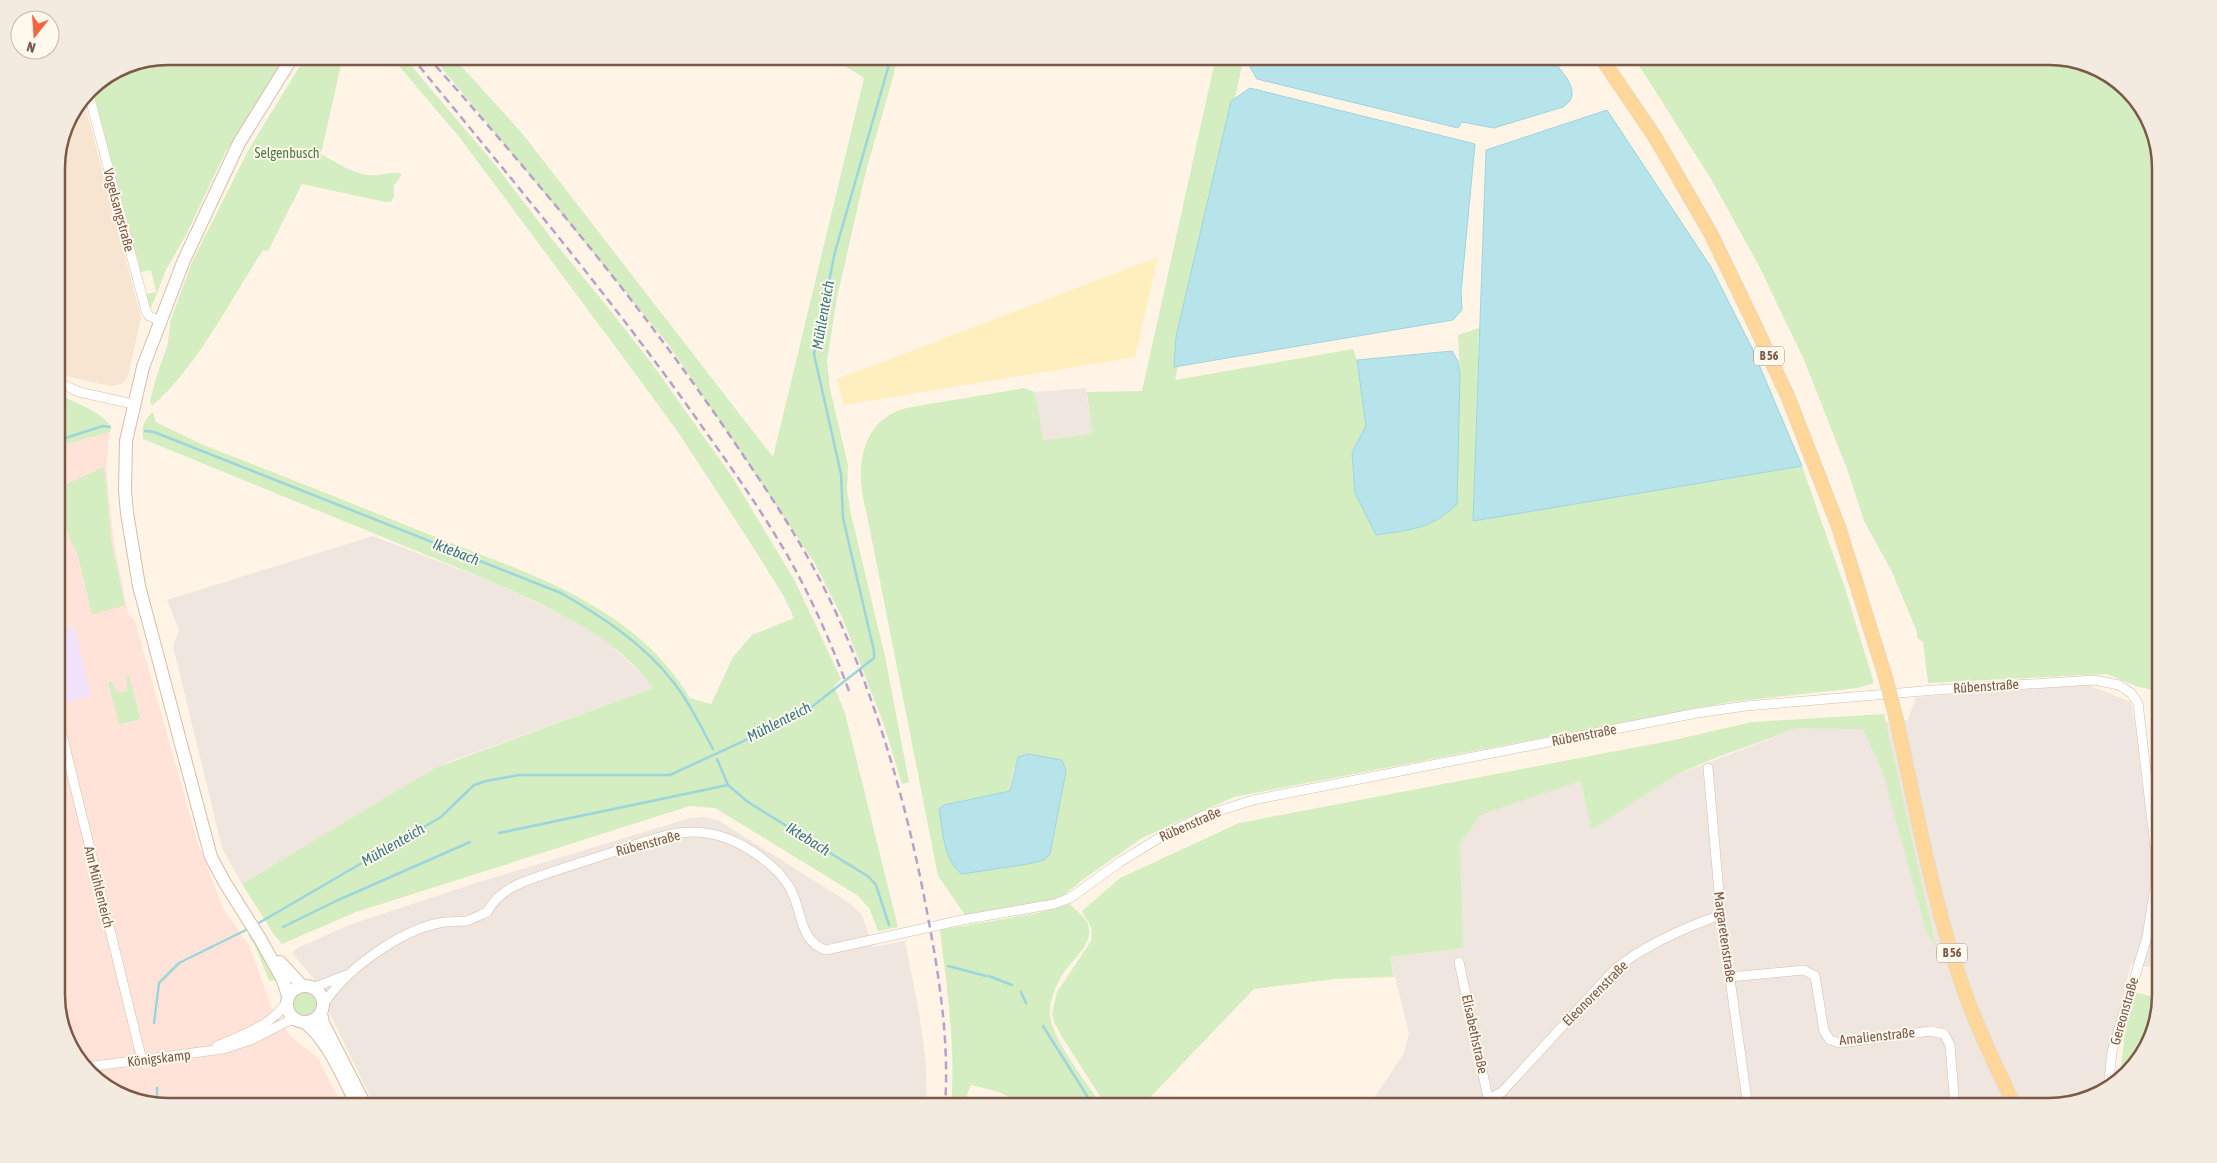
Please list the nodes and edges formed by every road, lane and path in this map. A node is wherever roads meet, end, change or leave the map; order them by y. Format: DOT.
graph roads {
  1 [pos="287,65"];
  2 [pos="1606,65"];
  3 [pos="91,101"];
  4 [pos="160,321"];
  5 [pos="65,385"];
  6 [pos="133,404"];
  7 [pos="2135,697"];
  8 [pos="65,750"];
  9 [pos="1708,768"];
  10 [pos="2152,814"];
  11 [pos="2152,906"];
  12 [pos="1721,916"];
  13 [pos="258,935"];
  14 [pos="1459,962"];
  15 [pos="349,974"];
  16 [pos="1730,977"];
  17 [pos="307,987"];
  18 [pos="287,1000"];
  19 [pos="322,1009"];
  20 [pos="301,1021"];
  21 [pos="201,1053"];
  22 [pos="142,1060"];
  23 [pos="94,1066"];
  24 [pos="2109,1079"];
  25 [pos="352,1098"];
  26 [pos="361,1098"];
  27 [pos="1488,1098"];
  28 [pos="1495,1098"];
  29 [pos="1747,1098"];
  30 [pos="1954,1098"];
  31 [pos="2011,1098"];
  1 -- 4 [label="main road"];
  2 -- 31 [label="main road, B 56, bridge"];
  3 -- 4 [label="street, Vogelsangstraße"];
  4 -- 6 [label="main road"];
  5 -- 6 [label="street"];
  6 -- 13 [label="main road"];
  7 -- 10 [label="street, Gereonstraße"];
  7 -- 15 [label="street, Rübenstraße"];
  8 -- 22 [label="street, Am Mühlenteich"];
  9 -- 12 [label="street, Margaretenstraße"];
  11 -- 24 [label="street, Gereonstraße"];
  12 -- 16 [label="street, Margaretenstraße"];
  12 -- 28 [label="street, Eleonorenstraße"];
  13 -- 17 [label="main road"];
  13 -- 18 [label="main road"];
  14 -- 27 [label="street, Elisabethstraße"];
  15 -- 17 [label="street, Rübenstraße"];
  15 -- 19 [label="street, Rübenstraße"];
  16 -- 29 [label="street, Margaretenstraße"];
  16 -- 30 [label="street, Amalienstraße"];
  17 -- 18 [label="main road"];
  17 -- 19 [label="main road"];
  18 -- 20 [label="main road"];
  18 -- 21 [label="street, Königskamp"];
  19 -- 20 [label="main road"];
  19 -- 26 [label="main road"];
  20 -- 21 [label="street, Königskamp"];
  20 -- 25 [label="main road"];
  21 -- 22 [label="street, Königskamp"];
  22 -- 23 [label="street, Königskamp"];
}
